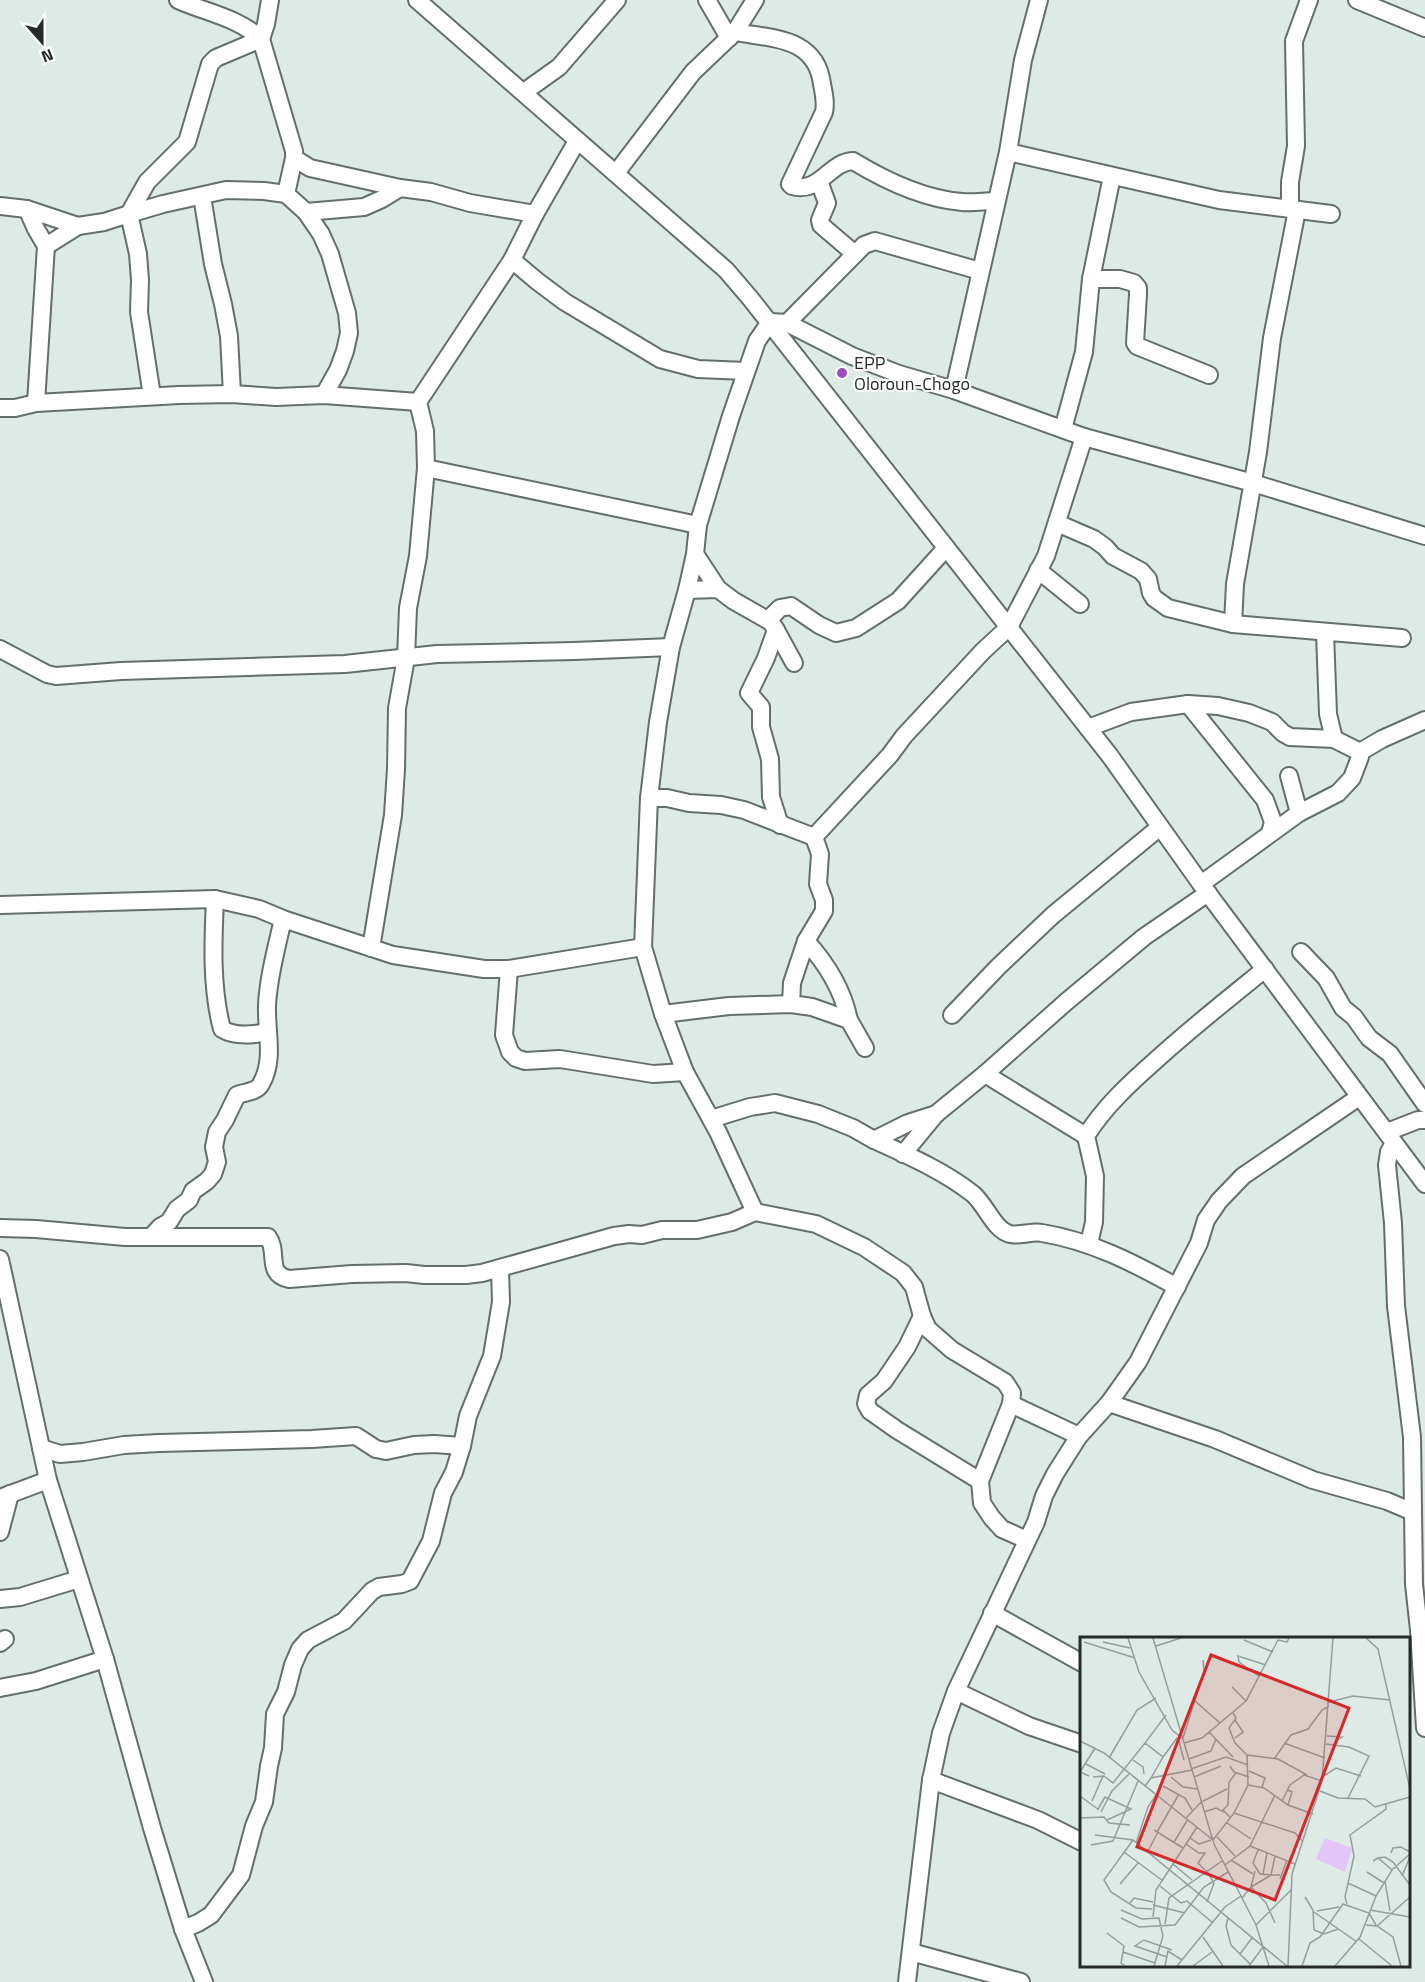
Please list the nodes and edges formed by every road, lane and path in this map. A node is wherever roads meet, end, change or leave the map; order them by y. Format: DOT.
graph roads {
  1 [pos="178,0"];
  2 [pos="270,0"];
  3 [pos="417,0"];
  4 [pos="617,0"];
  5 [pos="707,0"];
  6 [pos="755,0"];
  7 [pos="1039,0"];
  8 [pos="1309,0"];
  9 [pos="1357,0"];
  10 [pos="1425,28"];
  11 [pos="732,35"];
  12 [pos="261,39"];
  13 [pos="524,92"];
  14 [pos="577,141"];
  15 [pos="1008,152"];
  16 [pos="294,159"];
  17 [pos="616,173"];
  18 [pos="1112,176"];
  19 [pos="819,181"];
  20 [pos="400,188"];
  21 [pos="286,194"];
  22 [pos="202,196"];
  23 [pos="995,201"];
  24 [pos="0,206"];
  25 [pos="27,209"];
  26 [pos="1293,210"];
  27 [pos="306,212"];
  28 [pos="129,214"];
  29 [pos="535,214"];
  30 [pos="1330,214"];
  31 [pos="78,226"];
  32 [pos="46,246"];
  33 [pos="855,254"];
  34 [pos="512,260"];
  35 [pos="980,271"];
  36 [pos="1091,279"];
  37 [pos="770,322"];
  38 [pos="787,323"];
  39 [pos="747,371"];
  40 [pos="1209,375"];
  41 [pos="954,390"];
  42 [pos="232,394"];
  43 [pos="324,395"];
  44 [pos="152,396"];
  45 [pos="418,402"];
  46 [pos="36,403"];
  47 [pos="0,408"];
  48 [pos="1063,429"];
  49 [pos="1084,437"];
  50 [pos="426,468"];
  51 [pos="1253,483"];
  52 [pos="1057,523"];
  53 [pos="698,525"];
  54 [pos="1425,536"];
  55 [pos="945,548"];
  56 [pos="695,554"];
  57 [pos="1038,570"];
  58 [pos="718,589"];
  59 [pos="687,590"];
  60 [pos="1080,604"];
  61 [pos="1233,624"];
  62 [pos="772,625"];
  63 [pos="1009,627"];
  64 [pos="1325,633"];
  65 [pos="1402,638"];
  66 [pos="671,647"];
  67 [pos="0,649"];
  68 [pos="406,658"];
  69 [pos="794,663"];
  70 [pos="1188,704"];
  71 [pos="1425,720"];
  72 [pos="1088,728"];
  73 [pos="1334,739"];
  74 [pos="1360,752"];
  75 [pos="1289,776"];
  76 [pos="649,798"];
  77 [pos="1299,813"];
  78 [pos="780,825"];
  79 [pos="1160,827"];
  80 [pos="1270,833"];
  81 [pos="814,837"];
  82 [pos="1204,888"];
  83 [pos="215,899"];
  84 [pos="0,905"];
  85 [pos="283,919"];
  86 [pos="806,941"];
  87 [pos="643,947"];
  88 [pos="370,948"];
  89 [pos="1301,952"];
  90 [pos="509,969"];
  91 [pos="1265,969"];
  92 [pos="791,1004"];
  93 [pos="663,1014"];
  94 [pos="952,1015"];
  95 [pos="849,1020"];
  96 [pos="267,1032"];
  97 [pos="865,1048"];
  98 [pos="685,1072"];
  99 [pos="985,1074"];
  100 [pos="1359,1097"];
  101 [pos="1425,1104"];
  102 [pos="936,1114"];
  103 [pos="711,1119"];
  104 [pos="1425,1120"];
  105 [pos="1086,1136"];
  106 [pos="1391,1137"];
  107 [pos="874,1140"];
  108 [pos="903,1154"];
  109 [pos="1425,1184"];
  110 [pos="755,1212"];
  111 [pos="0,1228"];
  112 [pos="151,1237"];
  113 [pos="1089,1244"];
  114 [pos="0,1264"];
  115 [pos="500,1269"];
  116 [pos="1177,1287"];
  117 [pos="922,1316"];
  118 [pos="1109,1403"];
  119 [pos="1011,1404"];
  120 [pos="1079,1436"];
  121 [pos="462,1446"];
  122 [pos="40,1448"];
  123 [pos="48,1480"];
  124 [pos="980,1481"];
  125 [pos="5,1496"];
  126 [pos="1413,1512"];
  127 [pos="0,1532"];
  128 [pos="1027,1540"];
  129 [pos="79,1579"];
  130 [pos="0,1599"];
  131 [pos="992,1613"];
  132 [pos="105,1659"];
  133 [pos="1080,1662"];
  134 [pos="0,1688"];
  135 [pos="956,1691"];
  136 [pos="1425,1728"];
  137 [pos="1080,1743"];
  138 [pos="931,1780"];
  139 [pos="1080,1841"];
  140 [pos="183,1929"];
  141 [pos="911,1952"];
  142 [pos="194,1974"];
  143 [pos="204,1982"];
  144 [pos="907,1982"];
  145 [pos="1021,1982"];
  1 -- 12 [label="street"];
  2 -- 12 [label="street"];
  3 -- 13 [label="street"];
  4 -- 13 [label="street"];
  5 -- 11 [label="street"];
  6 -- 11 [label="street"];
  7 -- 15 [label="street"];
  8 -- 26 [label="street"];
  9 -- 10 [label="street"];
  11 -- 17 [label="street"];
  11 -- 19 [label="street"];
  12 -- 16 [label="street"];
  12 -- 28 [label="street"];
  13 -- 14 [label="street"];
  14 -- 17 [label="street"];
  14 -- 29 [label="street"];
  15 -- 18 [label="street"];
  15 -- 23 [label="street"];
  16 -- 20 [label="street"];
  16 -- 21 [label="street"];
  17 -- 37 [label="street"];
  18 -- 26 [label="street"];
  18 -- 36 [label="street"];
  19 -- 23 [label="street"];
  19 -- 33 [label="street"];
  20 -- 27 [label="street"];
  20 -- 29 [label="street"];
  21 -- 22 [label="street"];
  21 -- 27 [label="street"];
  22 -- 28 [label="street"];
  22 -- 42 [label="street"];
  23 -- 35 [label="street"];
  24 -- 25 [label="street"];
  25 -- 31 [label="street"];
  25 -- 32 [label="street"];
  26 -- 30 [label="street"];
  26 -- 51 [label="street"];
  27 -- 43 [label="street"];
  28 -- 31 [label="street"];
  28 -- 44 [label="street"];
  29 -- 34 [label="street"];
  31 -- 32 [label="street"];
  32 -- 46 [label="street"];
  33 -- 35 [label="street"];
  33 -- 38 [label="street"];
  34 -- 39 [label="street"];
  34 -- 45 [label="street"];
  35 -- 41 [label="street"];
  36 -- 40 [label="street"];
  36 -- 48 [label="street"];
  37 -- 38 [label="street"];
  37 -- 39 [label="street"];
  37 -- 55 [label="street"];
  38 -- 41 [label="street"];
  39 -- 53 [label="street"];
  41 -- 48 [label="street"];
  42 -- 43 [label="street"];
  42 -- 44 [label="street"];
  43 -- 45 [label="street"];
  44 -- 46 [label="street"];
  45 -- 50 [label="street"];
  46 -- 47 [label="street"];
  48 -- 49 [label="street"];
  49 -- 51 [label="street"];
  49 -- 52 [label="street"];
  50 -- 53 [label="street"];
  50 -- 68 [label="street"];
  51 -- 54 [label="street"];
  51 -- 61 [label="street"];
  52 -- 57 [label="street"];
  52 -- 61 [label="street"];
  53 -- 56 [label="street"];
  55 -- 62 [label="street"];
  55 -- 63 [label="street"];
  56 -- 58 [label="street"];
  56 -- 59 [label="street"];
  57 -- 60 [label="street"];
  57 -- 63 [label="street"];
  58 -- 59 [label="street"];
  58 -- 62 [label="street"];
  59 -- 66 [label="street"];
  61 -- 64 [label="street"];
  62 -- 69 [label="street"];
  62 -- 78 [label="street"];
  63 -- 72 [label="street"];
  63 -- 81 [label="street"];
  64 -- 65 [label="street"];
  64 -- 73 [label="street"];
  66 -- 68 [label="street"];
  66 -- 76 [label="street"];
  67 -- 68 [label="street"];
  68 -- 88 [label="street"];
  70 -- 72 [label="street"];
  70 -- 73 [label="street"];
  70 -- 80 [label="street"];
  71 -- 74 [label="street"];
  72 -- 79 [label="street"];
  73 -- 74 [label="street"];
  74 -- 77 [label="street"];
  75 -- 77 [label="street"];
  76 -- 78 [label="street"];
  76 -- 87 [label="street"];
  77 -- 80 [label="street"];
  78 -- 81 [label="street"];
  79 -- 82 [label="street"];
  79 -- 94 [label="street"];
  80 -- 82 [label="street"];
  81 -- 86 [label="street"];
  82 -- 91 [label="street"];
  82 -- 99 [label="street"];
  83 -- 84 [label="street"];
  83 -- 85 [label="street"];
  83 -- 96 [label="street"];
  85 -- 88 [label="street"];
  85 -- 96 [label="street"];
  86 -- 92 [label="street"];
  86 -- 95 [label="street"];
  87 -- 90 [label="street"];
  87 -- 93 [label="street"];
  88 -- 90 [label="street"];
  89 -- 101 [label="street"];
  90 -- 98 [label="street"];
  91 -- 100 [label="street"];
  91 -- 105 [label="street"];
  92 -- 93 [label="street"];
  92 -- 95 [label="street"];
  93 -- 98 [label="street"];
  95 -- 97 [label="street"];
  96 -- 112 [label="street"];
  98 -- 103 [label="street"];
  99 -- 102 [label="street"];
  99 -- 105 [label="street"];
  100 -- 106 [label="street"];
  100 -- 116 [label="street"];
  102 -- 107 [label="street"];
  102 -- 108 [label="street"];
  103 -- 107 [label="street"];
  103 -- 110 [label="street"];
  104 -- 106 [label="street"];
  105 -- 113 [label="street"];
  106 -- 109 [label="street"];
  106 -- 126 [label="street"];
  107 -- 108 [label="street"];
  108 -- 113 [label="street"];
  110 -- 115 [label="street"];
  110 -- 117 [label="street"];
  111 -- 112 [label="street"];
  112 -- 115 [label="street"];
  113 -- 116 [label="street"];
  114 -- 122 [label="street"];
  115 -- 121 [label="street"];
  116 -- 118 [label="street"];
  117 -- 119 [label="street"];
  117 -- 124 [label="street"];
  118 -- 120 [label="street"];
  118 -- 126 [label="street"];
  119 -- 120 [label="street"];
  119 -- 124 [label="street"];
  120 -- 128 [label="street"];
  121 -- 122 [label="street"];
  121 -- 140 [label="street"];
  122 -- 123 [label="street"];
  123 -- 125 [label="street"];
  123 -- 129 [label="street"];
  124 -- 128 [label="street"];
  125 -- 127 [label="street"];
  126 -- 136 [label="street"];
  128 -- 131 [label="street"];
  129 -- 130 [label="street"];
  129 -- 132 [label="street"];
  131 -- 133 [label="street"];
  131 -- 135 [label="street"];
  132 -- 134 [label="street"];
  132 -- 140 [label="street"];
  135 -- 137 [label="street"];
  135 -- 138 [label="street"];
  138 -- 139 [label="street"];
  138 -- 141 [label="street"];
  140 -- 142 [label="street"];
  141 -- 144 [label="street"];
  141 -- 145 [label="street"];
  142 -- 143 [label="street"];
}
